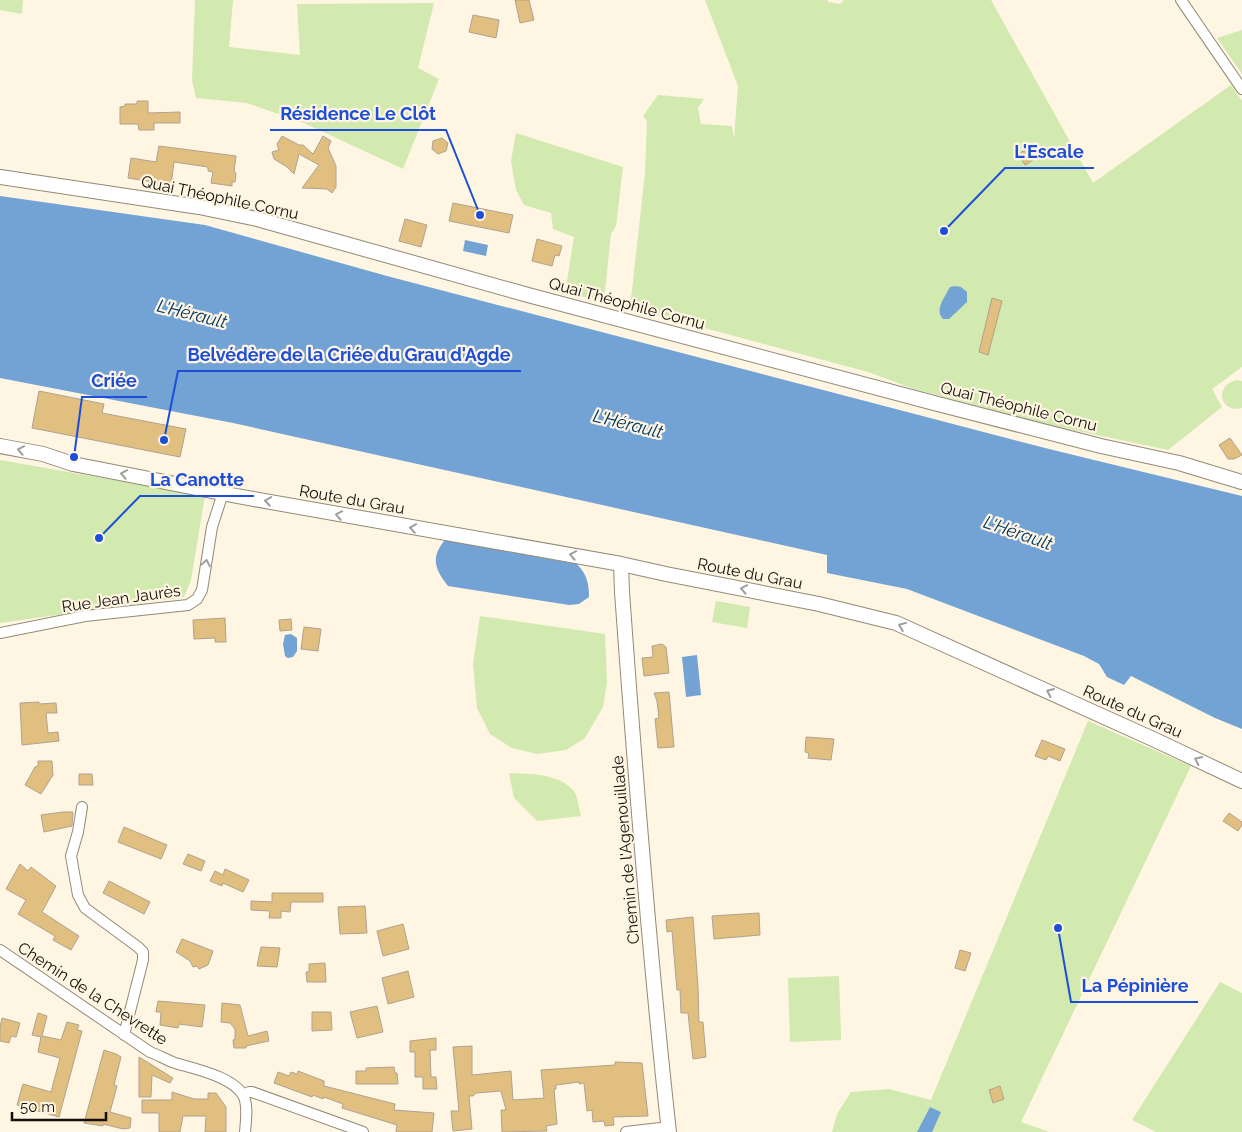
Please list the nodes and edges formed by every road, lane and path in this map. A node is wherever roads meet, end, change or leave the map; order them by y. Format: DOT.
graph roads {
  1 [pos="1181,0"];
  2 [pos="1242,89"];
  3 [pos="0,177"];
  4 [pos="0,446"];
  5 [pos="1242,482"];
  6 [pos="223,493"];
  7 [pos="621,564"];
  8 [pos="0,633"];
  9 [pos="1242,781"];
  10 [pos="82,807"];
  11 [pos="0,950"];
  12 [pos="124,1035"];
  13 [pos="243,1095"];
  14 [pos="348,1130"];
  15 [pos="669,1130"];
  16 [pos="245,1132"];
  17 [pos="363,1132"];
  18 [pos="626,1132"];
  1 -- 2 [label="street"];
  3 -- 5 [label="street, Quai Théophile Cornu"];
  6 -- 4 [label="street, Route du Grau, one-way"];
  7 -- 6 [label="street, Route du Grau, one-way"];
  8 -- 6 [label="street, Rue Jean Jaurès, one-way"];
  9 -- 7 [label="street, Route du Grau, one-way"];
  7 -- 15 [label="street, Chemin de l'Agenouillade"];
  10 -- 12 [label="street"];
  11 -- 12 [label="street, Chemin de la Chevrette"];
  12 -- 13 [label="street, Chemin de la Chevrette"];
  13 -- 14 [label="street"];
  13 -- 16 [label="street"];
  14 -- 17 [label="street"];
  15 -- 18 [label="street"];
}
